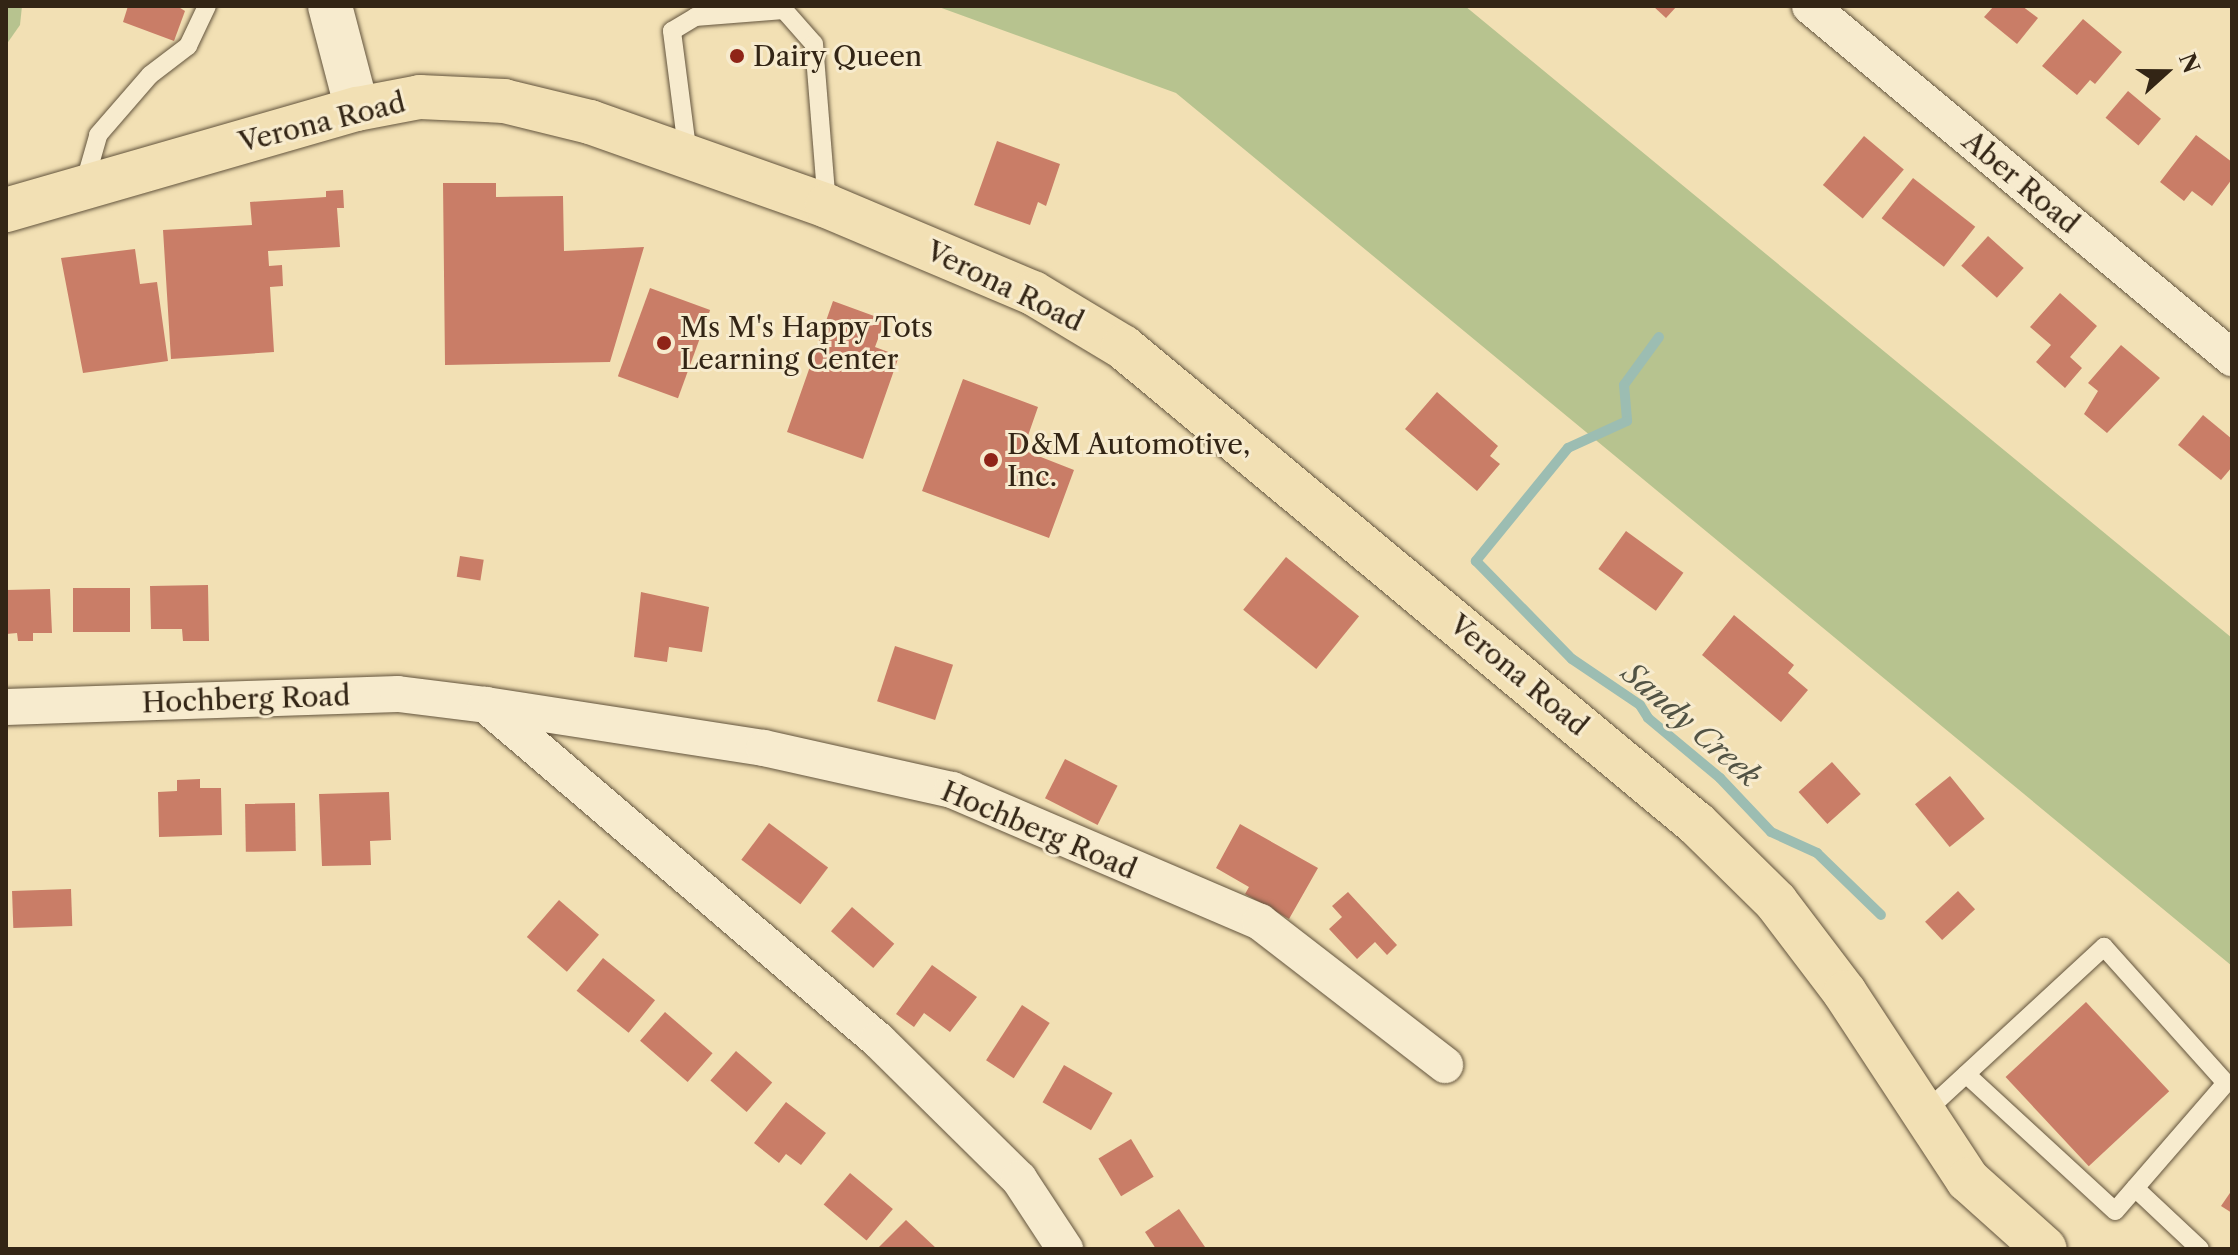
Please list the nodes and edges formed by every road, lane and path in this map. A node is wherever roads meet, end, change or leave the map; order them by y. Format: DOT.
graph roads {
  1 [pos="207,6"];
  2 [pos="330,6"];
  3 [pos="1810,6"];
  4 [pos="357,109"];
  5 [pos="688,156"];
  6 [pos="90,186"];
  7 [pos="827,206"];
  8 [pos="6,210"];
  9 [pos="2232,358"];
  10 [pos="486,705"];
  11 [pos="6,707"];
  12 [pos="1445,1065"];
  13 [pos="1966,1074"];
  14 [pos="1922,1115"];
  15 [pos="2135,1188"];
  16 [pos="1065,1249"];
  17 [pos="2045,1249"];
  18 [pos="2200,1249"];
  1 -- 6 [label="lane"];
  2 -- 4 [label="street"];
  3 -- 9 [label="street, Aber Road"];
  4 -- 5 [label="main road, Verona Road"];
  4 -- 6 [label="main road, Verona Road"];
  5 -- 7 [label="main road, Verona Road"];
  5 -- 7 [label="lane"];
  6 -- 8 [label="main road, Verona Road"];
  7 -- 14 [label="main road, Verona Road"];
  10 -- 11 [label="street, Hochberg Road"];
  10 -- 12 [label="street, Hochberg Road"];
  10 -- 16 [label="street"];
  13 -- 14 [label="lane"];
  13 -- 15 [label="lane"];
  13 -- 15 [label="lane"];
  14 -- 17 [label="main road, Verona Road"];
  15 -- 18 [label="lane"];
}
